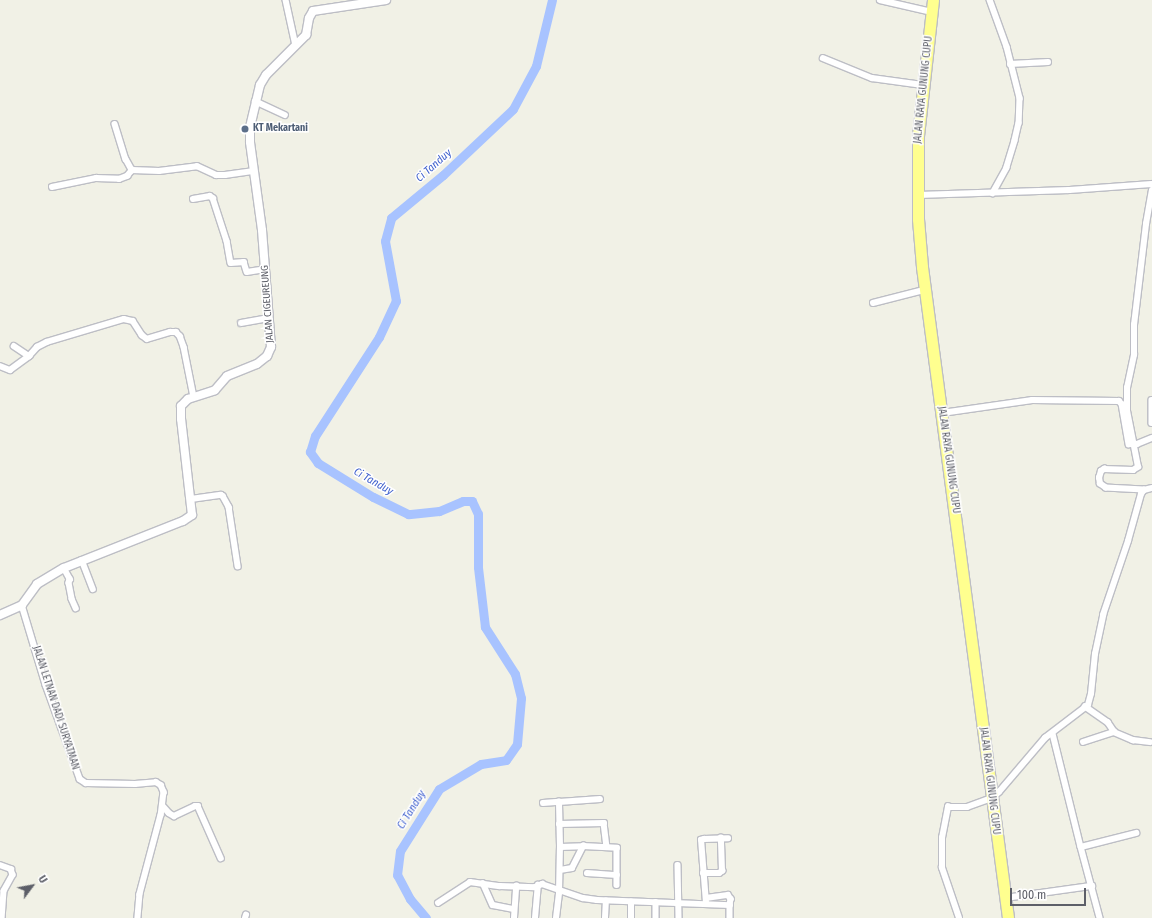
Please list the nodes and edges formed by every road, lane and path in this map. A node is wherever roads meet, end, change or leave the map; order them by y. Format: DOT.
graph roads {
  1 [pos="286,0"];
  2 [pos="386,0"];
  3 [pos="880,0"];
  4 [pos="933,0"];
  5 [pos="990,0"];
  6 [pos="932,12"];
  7 [pos="296,46"];
  8 [pos="823,58"];
  9 [pos="1048,62"];
  10 [pos="1010,64"];
  11 [pos="923,85"];
  12 [pos="255,101"];
  13 [pos="285,115"];
  14 [pos="115,124"];
  15 [pos="132,170"];
  16 [pos="254,171"];
  17 [pos="1152,184"];
  18 [pos="52,187"];
  19 [pos="1152,191"];
  20 [pos="993,193"];
  21 [pos="918,195"];
  22 [pos="193,199"];
  23 [pos="265,269"];
  24 [pos="924,290"];
  25 [pos="873,303"];
  26 [pos="269,318"];
  27 [pos="241,322"];
  28 [pos="14,346"];
  29 [pos="29,356"];
  30 [pos="0,366"];
  31 [pos="194,397"];
  32 [pos="1152,400"];
  33 [pos="942,413"];
  34 [pos="1152,423"];
  35 [pos="1152,438"];
  36 [pos="1132,444"];
  37 [pos="1152,488"];
  38 [pos="1144,490"];
  39 [pos="191,499"];
  40 [pos="82,560"];
  41 [pos="238,566"];
  42 [pos="64,568"];
  43 [pos="93,589"];
  44 [pos="22,606"];
  45 [pos="76,608"];
  46 [pos="0,615"];
  47 [pos="1085,707"];
  48 [pos="1114,732"];
  49 [pos="1053,734"];
  50 [pos="1083,742"];
  51 [pos="1150,742"];
  52 [pos="992,798"];
  53 [pos="600,799"];
  54 [pos="559,802"];
  55 [pos="543,803"];
  56 [pos="163,806"];
  57 [pos="559,824"];
  58 [pos="1136,833"];
  59 [pos="721,838"];
  60 [pos="728,838"];
  61 [pos="584,846"];
  62 [pos="560,847"];
  63 [pos="607,847"];
  64 [pos="1080,847"];
  65 [pos="222,858"];
  66 [pos="0,865"];
  67 [pos="678,865"];
  68 [pos="560,870"];
  69 [pos="587,873"];
  70 [pos="703,873"];
  71 [pos="617,875"];
  72 [pos="483,883"];
  73 [pos="538,885"];
  74 [pos="617,885"];
  75 [pos="516,886"];
  76 [pos="1092,886"];
  77 [pos="558,889"];
  78 [pos="1004,898"];
  79 [pos="706,900"];
  80 [pos="606,901"];
  81 [pos="632,902"];
  82 [pos="656,902"];
  83 [pos="679,902"];
  84 [pos="438,903"];
  85 [pos="730,905"];
  86 [pos="514,908"];
  87 [pos="2,918"];
  88 [pos="138,918"];
  89 [pos="514,918"];
  90 [pos="535,918"];
  91 [pos="556,918"];
  92 [pos="605,918"];
  93 [pos="631,918"];
  94 [pos="656,918"];
  95 [pos="679,918"];
  96 [pos="730,918"];
  97 [pos="960,918"];
  98 [pos="1008,918"];
  99 [pos="1100,918"];
  1 -- 7 [label="street"];
  2 -- 7 [label="street, JALAN CIGEUREUNG"];
  3 -- 6 [label="street"];
  4 -- 6 [label="highway, JALAN RAYA GUNUNG CUPU"];
  5 -- 10 [label="street"];
  6 -- 11 [label="highway, JALAN RAYA GUNUNG CUPU"];
  7 -- 12 [label="street, JALAN CIGEUREUNG"];
  8 -- 11 [label="street"];
  9 -- 10 [label="street"];
  10 -- 20 [label="street"];
  11 -- 21 [label="highway, JALAN RAYA GUNUNG CUPU"];
  12 -- 13 [label="street"];
  12 -- 16 [label="street, JALAN CIGEUREUNG"];
  14 -- 15 [label="street"];
  15 -- 16 [label="street"];
  15 -- 18 [label="street"];
  16 -- 23 [label="street, JALAN CIGEUREUNG"];
  17 -- 20 [label="street"];
  19 -- 36 [label="street"];
  20 -- 21 [label="street"];
  21 -- 24 [label="highway, JALAN RAYA GUNUNG CUPU"];
  22 -- 23 [label="street"];
  23 -- 26 [label="street, JALAN CIGEUREUNG"];
  24 -- 25 [label="street"];
  24 -- 33 [label="highway, JALAN RAYA GUNUNG CUPU"];
  26 -- 27 [label="street"];
  26 -- 31 [label="street, JALAN CIGEUREUNG"];
  28 -- 29 [label="street"];
  29 -- 30 [label="street"];
  29 -- 31 [label="street"];
  31 -- 39 [label="street, JALAN CIGEUREUNG"];
  32 -- 34 [label="street"];
  33 -- 36 [label="street"];
  33 -- 52 [label="highway, JALAN RAYA GUNUNG CUPU"];
  35 -- 36 [label="street"];
  36 -- 38 [label="street"];
  37 -- 38 [label="street"];
  38 -- 47 [label="street"];
  39 -- 40 [label="street, JALAN CIGEUREUNG"];
  39 -- 41 [label="street"];
  40 -- 42 [label="street, JALAN CIGEUREUNG"];
  40 -- 43 [label="street"];
  42 -- 44 [label="street, JALAN CIGEUREUNG"];
  42 -- 45 [label="street"];
  44 -- 46 [label="street"];
  44 -- 56 [label="street, JALAN LETNAN DADI SURYATMAN"];
  47 -- 48 [label="street"];
  47 -- 49 [label="street"];
  48 -- 50 [label="street"];
  48 -- 51 [label="street"];
  49 -- 52 [label="street"];
  49 -- 64 [label="street"];
  52 -- 78 [label="highway, JALAN RAYA GUNUNG CUPU"];
  52 -- 97 [label="street"];
  53 -- 54 [label="street"];
  54 -- 55 [label="street"];
  54 -- 57 [label="street"];
  56 -- 65 [label="street"];
  56 -- 88 [label="street"];
  57 -- 62 [label="street"];
  57 -- 63 [label="street"];
  58 -- 64 [label="street"];
  59 -- 60 [label="street"];
  59 -- 70 [label="street"];
  59 -- 70 [label="street"];
  61 -- 62 [label="street"];
  61 -- 63 [label="street"];
  61 -- 68 [label="street"];
  62 -- 68 [label="street"];
  63 -- 71 [label="street"];
  64 -- 76 [label="street"];
  66 -- 87 [label="street"];
  67 -- 83 [label="street"];
  68 -- 77 [label="street"];
  69 -- 71 [label="street"];
  70 -- 79 [label="street"];
  71 -- 74 [label="street"];
  72 -- 75 [label="street"];
  72 -- 84 [label="street"];
  72 -- 86 [label="street"];
  73 -- 75 [label="street"];
  73 -- 77 [label="street"];
  73 -- 90 [label="street"];
  75 -- 86 [label="street"];
  76 -- 78 [label="street"];
  76 -- 99 [label="street"];
  77 -- 80 [label="street"];
  77 -- 91 [label="street"];
  78 -- 98 [label="highway, JALAN RAYA GUNUNG CUPU"];
  79 -- 83 [label="street"];
  79 -- 85 [label="street"];
  79 -- 85 [label="street"];
  80 -- 81 [label="street"];
  80 -- 92 [label="street"];
  81 -- 82 [label="street"];
  81 -- 93 [label="street"];
  82 -- 83 [label="street"];
  82 -- 94 [label="street"];
  83 -- 95 [label="street"];
  85 -- 96 [label="street"];
  86 -- 89 [label="street"];
}
